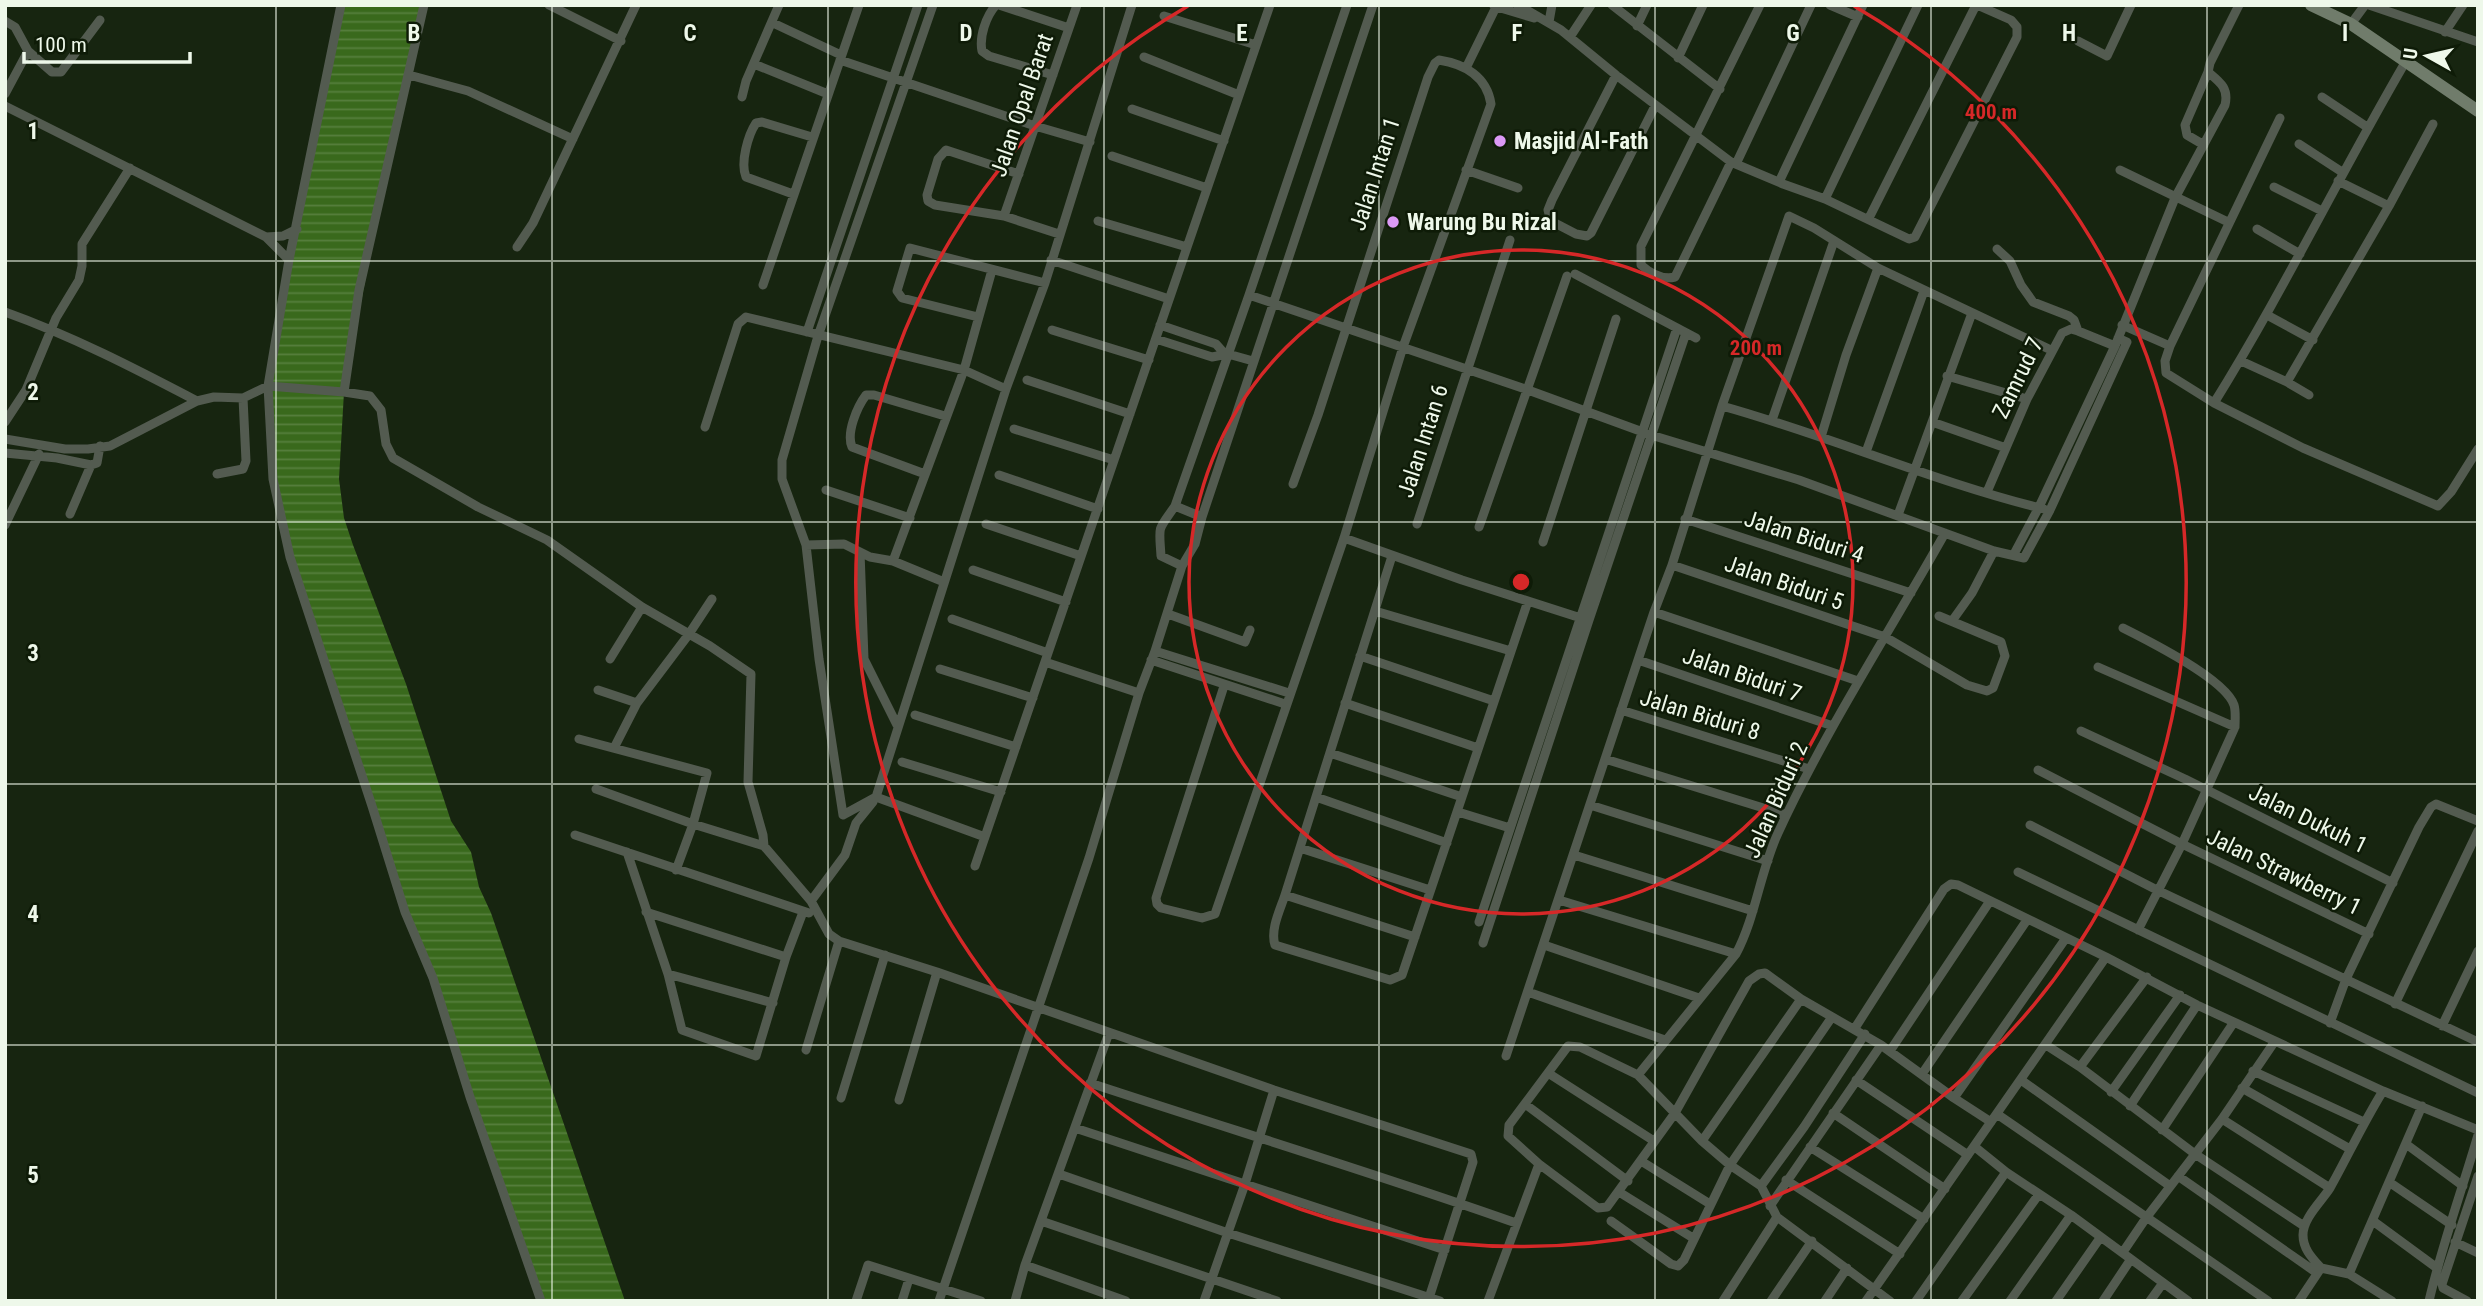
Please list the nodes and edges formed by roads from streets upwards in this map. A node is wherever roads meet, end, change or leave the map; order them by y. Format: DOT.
graph roads {
  1 [pos="341,5"];
  2 [pos="424,5"];
  3 [pos="549,5"];
  4 [pos="636,5"];
  5 [pos="779,5"];
  6 [pos="918,5"];
  7 [pos="933,5"];
  8 [pos="1077,5"];
  9 [pos="1132,5"];
  10 [pos="1270,5"];
  11 [pos="1347,5"];
  12 [pos="1373,5"];
  13 [pos="1518,5"];
  14 [pos="1552,5"];
  15 [pos="1591,5"];
  16 [pos="1612,5"];
  17 [pos="1647,5"];
  18 [pos="1703,5"];
  19 [pos="1760,5"];
  20 [pos="1811,5"];
  21 [pos="1830,5"];
  22 [pos="1863,5"];
  23 [pos="1919,5"];
  24 [pos="1977,5"];
  25 [pos="2131,5"];
  26 [pos="2239,5"];
  27 [pos="2311,5"];
  28 [pos="2367,5"];
  29 [pos="2463,5"];
  30 [pos="858,6"];
  31 [pos="999,6"];
  32 [pos="1495,6"];
  33 [pos="1164,16"];
  34 [pos="1857,17"];
  35 [pos="100,20"];
  36 [pos="5,21"];
  37 [pos="1547,22"];
  38 [pos="773,23"];
  39 [pos="2351,24"];
  40 [pos="1637,26"];
  41 [pos="1069,28"];
  42 [pos="2445,32"];
  43 [pos="1570,37"];
  44 [pos="621,41"];
  45 [pos="2078,41"];
  46 [pos="2478,42"];
  47 [pos="1256,45"];
  48 [pos="28,51"];
  49 [pos="840,57"];
  50 [pos="1144,57"];
  51 [pos="1678,58"];
  52 [pos="2406,61"];
  53 [pos="754,64"];
  54 [pos="1466,68"];
  55 [pos="2208,72"];
  56 [pos="409,75"];
  57 [pos="1053,75"];
  58 [pos="1616,75"];
  59 [pos="894,79"];
  60 [pos="907,83"];
  61 [pos="1720,89"];
  62 [pos="5,94"];
  63 [pos="828,94"];
  64 [pos="1239,95"];
  65 [pos="742,97"];
  66 [pos="2322,97"];
  67 [pos="5,106"];
  68 [pos="1655,106"];
  69 [pos="1132,109"];
  70 [pos="2478,111"];
  71 [pos="2280,118"];
  72 [pos="2433,124"];
  73 [pos="1035,127"];
  74 [pos="2367,127"];
  75 [pos="812,136"];
  76 [pos="1696,136"];
  77 [pos="573,139"];
  78 [pos="1224,141"];
  79 [pos="1090,142"];
  80 [pos="2299,144"];
  81 [pos="2204,145"];
  82 [pos="1112,156"];
  83 [pos="1733,163"];
  84 [pos="130,168"];
  85 [pos="1466,170"];
  86 [pos="2120,170"];
  87 [pos="1019,174"];
  88 [pos="2340,176"];
  89 [pos="1779,182"];
  90 [pos="2274,187"];
  91 [pos="1208,188"];
  92 [pos="1518,188"];
  93 [pos="793,194"];
  94 [pos="2175,198"];
  95 [pos="1825,199"];
  96 [pos="2389,206"];
  97 [pos="2322,211"];
  98 [pos="1004,216"];
  99 [pos="1869,218"];
  100 [pos="1098,221"];
  101 [pos="2228,222"];
  102 [pos="297,229"];
  103 [pos="2257,229"];
  104 [pos="1059,234"];
  105 [pos="266,237"];
  106 [pos="1510,240"];
  107 [pos="1834,241"];
  108 [pos="517,247"];
  109 [pos="1187,247"];
  110 [pos="1997,249"];
  111 [pos="2300,254"];
  112 [pos="289,260"];
  113 [pos="1051,260"];
  114 [pos="1878,268"];
  115 [pos="992,270"];
  116 [pos="1045,283"];
  117 [pos="763,285"];
  118 [pos="1924,291"];
  119 [pos="1249,295"];
  120 [pos="1169,299"];
  121 [pos="1272,303"];
  122 [pos="5,312"];
  123 [pos="1972,313"];
  124 [pos="2267,315"];
  125 [pos="978,317"];
  126 [pos="1616,319"];
  127 [pos="1160,325"];
  128 [pos="2122,326"];
  129 [pos="52,329"];
  130 [pos="1344,329"];
  131 [pos="1052,330"];
  132 [pos="1682,331"];
  133 [pos="2078,331"];
  134 [pos="807,332"];
  135 [pos="818,336"];
  136 [pos="1696,338"];
  137 [pos="1156,339"];
  138 [pos="2312,340"];
  139 [pos="2116,342"];
  140 [pos="2170,346"];
  141 [pos="1403,348"];
  142 [pos="2051,350"];
  143 [pos="1226,354"];
  144 [pos="1149,360"];
  145 [pos="2241,360"];
  146 [pos="1253,361"];
  147 [pos="964,370"];
  148 [pos="1466,370"];
  149 [pos="1947,376"];
  150 [pos="1027,380"];
  151 [pos="2287,382"];
  152 [pos="270,387"];
  153 [pos="1006,389"];
  154 [pos="1528,390"];
  155 [pos="344,392"];
  156 [pos="2309,395"];
  157 [pos="243,398"];
  158 [pos="2027,399"];
  159 [pos="197,401"];
  160 [pos="2214,403"];
  161 [pos="1722,406"];
  162 [pos="1586,412"];
  163 [pos="1130,414"];
  164 [pos="945,416"];
  165 [pos="1772,420"];
  166 [pos="5,422"];
  167 [pos="1932,422"];
  168 [pos="705,427"];
  169 [pos="1014,429"];
  170 [pos="1647,433"];
  171 [pos="1821,436"];
  172 [pos="5,439"];
  173 [pos="2006,447"];
  174 [pos="2478,449"];
  175 [pos="40,451"];
  176 [pos="1706,452"];
  177 [pos="1866,452"];
  178 [pos="5,453"];
  179 [pos="98,455"];
  180 [pos="1114,460"];
  181 [pos="1915,469"];
  182 [pos="217,474"];
  183 [pos="925,474"];
  184 [pos="999,475"];
  185 [pos="1293,484"];
  186 [pos="825,490"];
  187 [pos="1987,492"];
  188 [pos="1175,506"];
  189 [pos="2039,507"];
  190 [pos="1098,509"];
  191 [pos="2050,510"];
  192 [pos="70,514"];
  193 [pos="1898,515"];
  194 [pos="1202,517"];
  195 [pos="910,518"];
  196 [pos="1685,519"];
  197 [pos="986,524"];
  198 [pos="1416,524"];
  199 [pos="5,525"];
  200 [pos="1479,527"];
  201 [pos="1945,533"];
  202 [pos="1344,538"];
  203 [pos="1543,542"];
  204 [pos="806,545"];
  205 [pos="1993,551"];
  206 [pos="859,552"];
  207 [pos="2014,554"];
  208 [pos="1081,556"];
  209 [pos="1392,556"];
  210 [pos="892,561"];
  211 [pos="1672,565"];
  212 [pos="1182,566"];
  213 [pos="973,570"];
  214 [pos="944,582"];
  215 [pos="1911,593"];
  216 [pos="712,599"];
  217 [pos="1528,601"];
  218 [pos="1066,602"];
  219 [pos="642,607"];
  220 [pos="1375,611"];
  221 [pos="1654,612"];
  222 [pos="1168,614"];
  223 [pos="1939,616"];
  224 [pos="952,619"];
  225 [pos="1585,619"];
  226 [pos="1952,621"];
  227 [pos="2123,628"];
  228 [pos="1250,630"];
  229 [pos="689,634"];
  230 [pos="1885,637"];
  231 [pos="1511,651"];
  232 [pos="1153,656"];
  233 [pos="1360,656"];
  234 [pos="1046,658"];
  235 [pos="610,659"];
  236 [pos="1638,660"];
  237 [pos="2098,667"];
  238 [pos="940,669"];
  239 [pos="1858,681"];
  240 [pos="1224,686"];
  241 [pos="598,690"];
  242 [pos="1139,693"];
  243 [pos="1289,693"];
  244 [pos="1033,698"];
  245 [pos="1494,701"];
  246 [pos="636,703"];
  247 [pos="1345,703"];
  248 [pos="1285,704"];
  249 [pos="1621,710"];
  250 [pos="915,715"];
  251 [pos="898,725"];
  252 [pos="1833,726"];
  253 [pos="2235,727"];
  254 [pos="2081,731"];
  255 [pos="579,739"];
  256 [pos="1543,744"];
  257 [pos="1016,747"];
  258 [pos="614,748"];
  259 [pos="1478,748"];
  260 [pos="1330,752"];
  261 [pos="1605,759"];
  262 [pos="902,762"];
  263 [pos="1809,769"];
  264 [pos="2038,770"];
  265 [pos="596,789"];
  266 [pos="2207,791"];
  267 [pos="1001,792"];
  268 [pos="876,797"];
  269 [pos="1316,797"];
  270 [pos="1462,797"];
  271 [pos="1590,805"];
  272 [pos="1458,812"];
  273 [pos="1787,816"];
  274 [pos="2478,821"];
  275 [pos="693,824"];
  276 [pos="2030,825"];
  277 [pos="1510,828"];
  278 [pos="2478,831"];
  279 [pos="575,835"];
  280 [pos="985,837"];
  281 [pos="1447,842"];
  282 [pos="2182,844"];
  283 [pos="764,846"];
  284 [pos="1300,848"];
  285 [pos="626,852"];
  286 [pos="1574,855"];
  287 [pos="1768,861"];
  288 [pos="975,866"];
  289 [pos="1497,868"];
  290 [pos="676,870"];
  291 [pos="1507,872"];
  292 [pos="2018,872"];
  293 [pos="2393,883"];
  294 [pos="1430,890"];
  295 [pos="2157,890"];
  296 [pos="1284,895"];
  297 [pos="1559,900"];
  298 [pos="811,901"];
  299 [pos="1990,901"];
  300 [pos="1753,911"];
  301 [pos="646,912"];
  302 [pos="803,912"];
  303 [pos="817,914"];
  304 [pos="2027,920"];
  305 [pos="1479,922"];
  306 [pos="2138,930"];
  307 [pos="2369,934"];
  308 [pos="1415,937"];
  309 [pos="2066,938"];
  310 [pos="839,941"];
  311 [pos="1483,943"];
  312 [pos="1544,945"];
  313 [pos="2478,951"];
  314 [pos="1736,954"];
  315 [pos="885,955"];
  316 [pos="786,957"];
  317 [pos="2106,957"];
  318 [pos="937,972"];
  319 [pos="668,974"];
  320 [pos="2147,977"];
  321 [pos="2346,979"];
  322 [pos="1528,992"];
  323 [pos="2180,995"];
  324 [pos="1699,998"];
  325 [pos="1801,999"];
  326 [pos="773,1003"];
  327 [pos="2197,1004"];
  328 [pos="2395,1004"];
  329 [pos="1037,1009"];
  330 [pos="1832,1017"];
  331 [pos="2234,1021"];
  332 [pos="2330,1023"];
  333 [pos="2442,1026"];
  334 [pos="1855,1028"];
  335 [pos="1109,1033"];
  336 [pos="1865,1034"];
  337 [pos="1664,1040"];
  338 [pos="2275,1041"];
  339 [pos="2478,1042"];
  340 [pos="1881,1045"];
  341 [pos="2046,1045"];
  342 [pos="806,1050"];
  343 [pos="1890,1051"];
  344 [pos="1506,1056"];
  345 [pos="1848,1060"];
  346 [pos="2080,1067"];
  347 [pos="1863,1070"];
  348 [pos="2253,1071"];
  349 [pos="1548,1073"];
  350 [pos="1922,1074"];
  351 [pos="1637,1075"];
  352 [pos="1856,1080"];
  353 [pos="2021,1080"];
  354 [pos="1090,1083"];
  355 [pos="2242,1088"];
  356 [pos="1274,1090"];
  357 [pos="2383,1091"];
  358 [pos="2111,1092"];
  359 [pos="2478,1093"];
  360 [pos="841,1098"];
  361 [pos="1954,1098"];
  362 [pos="899,1100"];
  363 [pos="1525,1104"];
  364 [pos="2130,1106"];
  365 [pos="2422,1106"];
  366 [pos="1675,1113"];
  367 [pos="1833,1113"];
  368 [pos="1994,1118"];
  369 [pos="2222,1119"];
  370 [pos="2364,1122"];
  371 [pos="1075,1128"];
  372 [pos="2162,1130"];
  373 [pos="2478,1132"];
  374 [pos="1259,1139"];
  375 [pos="1654,1141"];
  376 [pos="1702,1141"];
  377 [pos="2406,1144"];
  378 [pos="1810,1146"];
  379 [pos="1975,1146"];
  380 [pos="2350,1149"];
  381 [pos="2195,1154"];
  382 [pos="1968,1155"];
  383 [pos="1641,1161"];
  384 [pos="1539,1164"];
  385 [pos="1730,1165"];
  386 [pos="2006,1172"];
  387 [pos="1059,1174"];
  388 [pos="2178,1176"];
  389 [pos="2478,1177"];
  390 [pos="1786,1180"];
  391 [pos="1628,1181"];
  392 [pos="2389,1182"];
  393 [pos="1245,1184"];
  394 [pos="1761,1186"];
  395 [pos="2171,1186"];
  396 [pos="2463,1186"];
  397 [pos="2330,1188"];
  398 [pos="1945,1189"];
  399 [pos="1619,1192"];
  400 [pos="2039,1194"];
  401 [pos="2475,1194"];
  402 [pos="1459,1203"];
  403 [pos="1710,1205"];
  404 [pos="1770,1206"];
  405 [pos="2071,1215"];
  406 [pos="1777,1217"];
  407 [pos="2146,1218"];
  408 [pos="1923,1219"];
  409 [pos="1041,1221"];
  410 [pos="1611,1221"];
  411 [pos="2373,1221"];
  412 [pos="1516,1223"];
  413 [pos="2452,1225"];
  414 [pos="2304,1226"];
  415 [pos="1228,1233"];
  416 [pos="1693,1238"];
  417 [pos="2100,1238"];
  418 [pos="1812,1241"];
  419 [pos="2455,1242"];
  420 [pos="1445,1250"];
  421 [pos="2478,1253"];
  422 [pos="1900,1254"];
  423 [pos="2127,1256"];
  424 [pos="1025,1265"];
  425 [pos="1847,1268"];
  426 [pos="2437,1268"];
  427 [pos="2319,1270"];
  428 [pos="2349,1274"];
  429 [pos="909,1279"];
  430 [pos="1212,1280"];
  431 [pos="2162,1283"];
  432 [pos="1875,1288"];
  433 [pos="942,1290"];
  434 [pos="1429,1299"];
  435 [pos="2302,1300"];
  436 [pos="541,1301"];
  437 [pos="856,1301"];
  438 [pos="902,1301"];
  439 [pos="939,1301"];
  440 [pos="981,1301"];
  441 [pos="1015,1301"];
  442 [pos="1126,1301"];
  443 [pos="1205,1301"];
  444 [pos="1277,1301"];
  445 [pos="1440,1301"];
  446 [pos="1488,1301"];
  447 [pos="1723,1301"];
  448 [pos="1771,1301"];
  449 [pos="1825,1301"];
  450 [pos="1866,1301"];
  451 [pos="1890,1301"];
  452 [pos="1916,1301"];
  453 [pos="1962,1301"];
  454 [pos="2010,1301"];
  455 [pos="2056,1301"];
  456 [pos="2103,1301"];
  457 [pos="2150,1301"];
  458 [pos="2188,1301"];
  459 [pos="2268,1301"];
  460 [pos="2392,1301"];
  461 [pos="2429,1301"];
  462 [pos="2467,1301"];
  1 -- 102 [label="street"];
  2 -- 56 [label="street"];
  3 -- 44 [label="street"];
  4 -- 44 [label="street"];
  5 -- 38 [label="street"];
  6 -- 59 [label="street"];
  7 -- 60 [label="street"];
  8 -- 41 [label="street, Jalan Opal Barat"];
  9 -- 79 [label="street"];
  10 -- 47 [label="street"];
  11 -- 119 [label="street"];
  12 -- 121 [label="street"];
  13 -- 37 [label="street"];
  14 -- 37 [label="street"];
  15 -- 43 [label="street"];
  16 -- 40 [label="street"];
  17 -- 40 [label="street"];
  18 -- 51 [label="street"];
  19 -- 61 [label="street"];
  20 -- 83 [label="street"];
  21 -- 34 [label="street"];
  22 -- 34 [label="street"];
  23 -- 95 [label="street"];
  24 -- 99 [label="street"];
  24 -- 99 [label="street"];
  25 -- 45 [label="street"];
  26 -- 55 [label="street"];
  27 -- 39 [label="street"];
  28 -- 39 [label="street"];
  28 -- 42 [label="street"];
  29 -- 42 [label="street"];
  30 -- 49 [label="street"];
  31 -- 41 [label="street"];
  31 -- 57 [label="street"];
  32 -- 37 [label="street"];
  32 -- 54 [label="street"];
  33 -- 47 [label="street"];
  34 -- 89 [label="street"];
  35 -- 48 [label="street"];
  36 -- 48 [label="street"];
  37 -- 43 [label="street"];
  38 -- 49 [label="street"];
  38 -- 53 [label="street"];
  39 -- 52 [label="street"];
  40 -- 51 [label="street"];
  41 -- 57 [label="street, Jalan Opal Barat"];
  42 -- 46 [label="street"];
  43 -- 58 [label="street"];
  44 -- 77 [label="street"];
  47 -- 64 [label="street"];
  48 -- 62 [label="street"];
  49 -- 59 [label="street"];
  49 -- 63 [label="street"];
  50 -- 64 [label="street"];
  51 -- 61 [label="street"];
  52 -- 70 [label="street"];
  52 -- 74 [label="street"];
  53 -- 63 [label="street"];
  53 -- 65 [label="street"];
  54 -- 85 [label="street"];
  54 -- 130 [label="street, Jalan Intan 1"];
  55 -- 81 [label="street"];
  55 -- 81 [label="street"];
  56 -- 77 [label="street"];
  56 -- 155 [label="street"];
  57 -- 73 [label="street, Jalan Opal Barat"];
  58 -- 68 [label="street"];
  58 -- 68 [label="street"];
  59 -- 60 [label="street"];
  59 -- 134 [label="street"];
  60 -- 73 [label="street"];
  60 -- 135 [label="street"];
  61 -- 76 [label="street"];
  63 -- 75 [label="street"];
  64 -- 78 [label="street"];
  66 -- 74 [label="street"];
  67 -- 84 [label="street"];
  68 -- 76 [label="street"];
  69 -- 78 [label="street"];
  71 -- 101 [label="street"];
  72 -- 96 [label="street"];
  73 -- 79 [label="street"];
  73 -- 87 [label="street, Jalan Opal Barat"];
  74 -- 88 [label="street"];
  75 -- 93 [label="street"];
  75 -- 93 [label="street"];
  76 -- 83 [label="street"];
  76 -- 83 [label="street"];
  77 -- 108 [label="street"];
  78 -- 91 [label="street"];
  79 -- 104 [label="street"];
  80 -- 88 [label="street"];
  81 -- 94 [label="street"];
  82 -- 91 [label="street"];
  83 -- 89 [label="street"];
  84 -- 105 [label="street"];
  84 -- 129 [label="street"];
  85 -- 92 [label="street"];
  85 -- 141 [label="street"];
  86 -- 94 [label="street"];
  87 -- 98 [label="street, Jalan Opal Barat"];
  87 -- 98 [label="street"];
  88 -- 96 [label="street"];
  88 -- 97 [label="street"];
  89 -- 95 [label="street"];
  90 -- 97 [label="street"];
  91 -- 109 [label="street"];
  93 -- 117 [label="street"];
  94 -- 101 [label="street"];
  94 -- 128 [label="street"];
  95 -- 99 [label="street"];
  96 -- 138 [label="street"];
  97 -- 111 [label="street"];
  98 -- 104 [label="street"];
  100 -- 109 [label="street"];
  101 -- 140 [label="street"];
  102 -- 105 [label="street"];
  102 -- 112 [label="street"];
  103 -- 111 [label="street"];
  104 -- 113 [label="street"];
  105 -- 112 [label="street"];
  106 -- 148 [label="street, Jalan Intan 6"];
  107 -- 114 [label="street"];
  107 -- 161 [label="street"];
  107 -- 165 [label="street"];
  109 -- 120 [label="street"];
  110 -- 133 [label="street"];
  111 -- 124 [label="street"];
  112 -- 152 [label="street"];
  113 -- 116 [label="street"];
  113 -- 120 [label="street"];
  114 -- 118 [label="street"];
  114 -- 171 [label="street"];
  115 -- 116 [label="street"];
  115 -- 125 [label="street"];
  115 -- 125 [label="street"];
  116 -- 153 [label="street"];
  118 -- 123 [label="street"];
  118 -- 177 [label="street"];
  119 -- 121 [label="street"];
  119 -- 143 [label="street"];
  120 -- 127 [label="street"];
  121 -- 130 [label="street"];
  121 -- 146 [label="street"];
  122 -- 129 [label="street"];
  123 -- 142 [label="street"];
  123 -- 149 [label="street"];
  124 -- 138 [label="street"];
  124 -- 145 [label="street"];
  125 -- 147 [label="street"];
  126 -- 162 [label="street"];
  127 -- 137 [label="street"];
  127 -- 143 [label="street"];
  128 -- 139 [label="street"];
  128 -- 140 [label="street"];
  129 -- 159 [label="street"];
  129 -- 166 [label="street"];
  130 -- 141 [label="street"];
  130 -- 185 [label="street"];
  131 -- 144 [label="street"];
  132 -- 136 [label="street"];
  132 -- 154 [label="street"];
  132 -- 170 [label="street"];
  133 -- 139 [label="street, Zamrud 7"];
  133 -- 142 [label="street, Zamrud 7"];
  134 -- 135 [label="street"];
  134 -- 168 [label="street"];
  135 -- 147 [label="street"];
  135 -- 204 [label="street"];
  137 -- 143 [label="street"];
  137 -- 144 [label="street"];
  138 -- 151 [label="street"];
  139 -- 189 [label="street"];
  139 -- 191 [label="street"];
  140 -- 160 [label="street"];
  141 -- 148 [label="street"];
  141 -- 202 [label="street"];
  142 -- 158 [label="street, Zamrud 7"];
  143 -- 146 [label="street"];
  143 -- 188 [label="street"];
  144 -- 163 [label="street"];
  145 -- 151 [label="street"];
  145 -- 160 [label="street"];
  146 -- 194 [label="street"];
  147 -- 153 [label="street"];
  147 -- 164 [label="street"];
  148 -- 154 [label="street"];
  148 -- 198 [label="street, Jalan Intan 6"];
  149 -- 158 [label="street"];
  149 -- 167 [label="street"];
  150 -- 163 [label="street"];
  151 -- 156 [label="street"];
  152 -- 155 [label="street"];
  152 -- 157 [label="street"];
  152 -- 436 [label="street"];
  153 -- 214 [label="street"];
  154 -- 162 [label="street"];
  154 -- 200 [label="street"];
  155 -- 219 [label="street"];
  157 -- 159 [label="street"];
  157 -- 182 [label="street"];
  158 -- 173 [label="street, Zamrud 7"];
  159 -- 179 [label="street"];
  160 -- 174 [label="street"];
  161 -- 165 [label="street"];
  161 -- 176 [label="street"];
  162 -- 170 [label="street"];
  162 -- 203 [label="street"];
  163 -- 180 [label="street"];
  164 -- 183 [label="street"];
  164 -- 183 [label="street"];
  165 -- 171 [label="street"];
  167 -- 173 [label="street"];
  167 -- 181 [label="street"];
  169 -- 180 [label="street"];
  170 -- 176 [label="street"];
  170 -- 225 [label="street"];
  171 -- 177 [label="street"];
  172 -- 175 [label="street"];
  173 -- 187 [label="street, Zamrud 7"];
  175 -- 178 [label="street"];
  175 -- 179 [label="street"];
  175 -- 179 [label="street"];
  175 -- 199 [label="street"];
  176 -- 193 [label="street"];
  176 -- 196 [label="street"];
  177 -- 181 [label="street"];
  179 -- 192 [label="street"];
  180 -- 190 [label="street"];
  181 -- 187 [label="street"];
  181 -- 193 [label="street"];
  183 -- 195 [label="street"];
  184 -- 190 [label="street"];
  186 -- 195 [label="street"];
  187 -- 189 [label="street"];
  188 -- 194 [label="street"];
  188 -- 212 [label="street"];
  189 -- 191 [label="street"];
  189 -- 207 [label="street"];
  190 -- 208 [label="street"];
  191 -- 207 [label="street"];
  193 -- 201 [label="street"];
  194 -- 212 [label="street"];
  195 -- 210 [label="street"];
  196 -- 211 [label="street"];
  196 -- 215 [label="street, Jalan Biduri 4"];
  197 -- 208 [label="street"];
  201 -- 205 [label="street"];
  201 -- 215 [label="street, Jalan Biduri 2"];
  202 -- 209 [label="street"];
  202 -- 243 [label="street"];
  204 -- 206 [label="street"];
  204 -- 268 [label="street"];
  205 -- 207 [label="street"];
  205 -- 226 [label="street"];
  206 -- 210 [label="street"];
  206 -- 251 [label="street"];
  208 -- 218 [label="street"];
  209 -- 217 [label="street"];
  209 -- 220 [label="street"];
  210 -- 214 [label="street"];
  211 -- 221 [label="street"];
  211 -- 230 [label="street, Jalan Biduri 5"];
  212 -- 222 [label="street"];
  213 -- 218 [label="street"];
  214 -- 251 [label="street"];
  215 -- 230 [label="street, Jalan Biduri 2"];
  216 -- 229 [label="street"];
  217 -- 225 [label="street"];
  217 -- 231 [label="street"];
  218 -- 234 [label="street"];
  219 -- 229 [label="street"];
  219 -- 235 [label="street"];
  220 -- 231 [label="street"];
  220 -- 233 [label="street"];
  221 -- 236 [label="street"];
  221 -- 239 [label="street"];
  222 -- 228 [label="street"];
  222 -- 232 [label="street"];
  223 -- 226 [label="street"];
  224 -- 234 [label="street"];
  225 -- 256 [label="street"];
  226 -- 230 [label="street, Jalan Biduri 5"];
  227 -- 253 [label="street"];
  229 -- 246 [label="street"];
  229 -- 283 [label="street"];
  230 -- 239 [label="street, Jalan Biduri 2"];
  231 -- 245 [label="street"];
  232 -- 240 [label="street"];
  232 -- 242 [label="street"];
  232 -- 243 [label="street"];
  233 -- 245 [label="street"];
  233 -- 247 [label="street"];
  234 -- 242 [label="street"];
  234 -- 244 [label="street"];
  236 -- 249 [label="street"];
  236 -- 252 [label="street, Jalan Biduri 7"];
  237 -- 253 [label="street"];
  238 -- 244 [label="street"];
  239 -- 252 [label="street, Jalan Biduri 2"];
  240 -- 248 [label="street"];
  240 -- 248 [label="street"];
  241 -- 246 [label="street"];
  242 -- 329 [label="street"];
  243 -- 248 [label="street"];
  244 -- 257 [label="street"];
  245 -- 259 [label="street"];
  246 -- 258 [label="street"];
  247 -- 259 [label="street"];
  247 -- 260 [label="street"];
  249 -- 261 [label="street"];
  249 -- 263 [label="street, Jalan Biduri 8"];
  250 -- 257 [label="street"];
  251 -- 268 [label="street"];
  252 -- 263 [label="street, Jalan Biduri 2"];
  253 -- 266 [label="street"];
  254 -- 266 [label="street, Jalan Dukuh 1"];
  255 -- 258 [label="street"];
  256 -- 277 [label="street"];
  256 -- 291 [label="street"];
  257 -- 267 [label="street"];
  258 -- 275 [label="street"];
  259 -- 270 [label="street"];
  260 -- 269 [label="street"];
  260 -- 270 [label="street"];
  261 -- 271 [label="street"];
  261 -- 273 [label="street"];
  262 -- 267 [label="street"];
  263 -- 273 [label="street, Jalan Biduri 2"];
  264 -- 282 [label="street, Jalan Strawberry 1"];
  265 -- 275 [label="street"];
  266 -- 282 [label="street"];
  266 -- 293 [label="street, Jalan Dukuh 1"];
  267 -- 280 [label="street"];
  268 -- 280 [label="street"];
  268 -- 298 [label="street"];
  269 -- 281 [label="street"];
  269 -- 284 [label="street"];
  270 -- 272 [label="street"];
  271 -- 286 [label="street"];
  271 -- 287 [label="street"];
  272 -- 277 [label="street"];
  272 -- 281 [label="street"];
  273 -- 287 [label="street, Jalan Biduri 2"];
  274 -- 293 [label="street"];
  275 -- 283 [label="street"];
  275 -- 290 [label="street"];
  276 -- 295 [label="street"];
  277 -- 289 [label="street"];
  278 -- 328 [label="street"];
  279 -- 285 [label="street"];
  280 -- 288 [label="street"];
  281 -- 294 [label="street"];
  282 -- 295 [label="street"];
  282 -- 307 [label="street, Jalan Strawberry 1"];
  283 -- 298 [label="street"];
  284 -- 294 [label="street"];
  284 -- 296 [label="street"];
  285 -- 290 [label="street"];
  285 -- 301 [label="street"];
  286 -- 297 [label="street"];
  286 -- 300 [label="street"];
  287 -- 300 [label="street, Jalan Biduri 2"];
  289 -- 291 [label="street"];
  289 -- 305 [label="street"];
  290 -- 302 [label="street"];
  291 -- 311 [label="street"];
  292 -- 306 [label="street"];
  293 -- 307 [label="street"];
  294 -- 308 [label="street"];
  295 -- 306 [label="street"];
  295 -- 321 [label="street"];
  296 -- 308 [label="street"];
  296 -- 308 [label="street"];
  297 -- 312 [label="street"];
  297 -- 314 [label="street"];
  298 -- 303 [label="street"];
  299 -- 304 [label="street"];
  299 -- 334 [label="street"];
  299 -- 343 [label="street"];
  300 -- 314 [label="street, Jalan Biduri 2"];
  301 -- 316 [label="street"];
  301 -- 319 [label="street"];
  302 -- 303 [label="street"];
  302 -- 316 [label="street"];
  303 -- 310 [label="street"];
  304 -- 309 [label="street"];
  304 -- 350 [label="street"];
  306 -- 332 [label="street"];
  307 -- 321 [label="street"];
  309 -- 317 [label="street"];
  309 -- 361 [label="street"];
  310 -- 315 [label="street"];
  310 -- 342 [label="street"];
  312 -- 322 [label="street"];
  312 -- 324 [label="street"];
  313 -- 333 [label="street"];
  314 -- 324 [label="street, Jalan Biduri 2"];
  315 -- 318 [label="street"];
  315 -- 360 [label="street"];
  316 -- 326 [label="street"];
  317 -- 320 [label="street"];
  317 -- 341 [label="street"];
  318 -- 329 [label="street"];
  318 -- 362 [label="street"];
  319 -- 326 [label="street"];
  319 -- 326 [label="street"];
  320 -- 323 [label="street"];
  320 -- 346 [label="street"];
  321 -- 328 [label="street"];
  321 -- 332 [label="street"];
  322 -- 337 [label="street"];
  322 -- 344 [label="street"];
  323 -- 327 [label="street"];
  323 -- 358 [label="street"];
  324 -- 337 [label="street, Jalan Biduri 2"];
  325 -- 330 [label="street"];
  325 -- 366 [label="street"];
  325 -- 376 [label="street"];
  327 -- 331 [label="street"];
  327 -- 364 [label="street"];
  328 -- 333 [label="street"];
  329 -- 335 [label="street"];
  329 -- 433 [label="street"];
  330 -- 334 [label="street"];
  330 -- 385 [label="street"];
  331 -- 338 [label="street"];
  331 -- 372 [label="street"];
  332 -- 359 [label="street"];
  333 -- 339 [label="street"];
  334 -- 336 [label="street"];
  335 -- 354 [label="street"];
  335 -- 356 [label="street"];
  336 -- 340 [label="street"];
  336 -- 345 [label="street"];
  337 -- 351 [label="street, Jalan Biduri 2"];
  338 -- 348 [label="street"];
  338 -- 357 [label="street"];
  340 -- 343 [label="street"];
  340 -- 347 [label="street"];
  341 -- 346 [label="street"];
  341 -- 353 [label="street"];
  343 -- 350 [label="street"];
  345 -- 347 [label="street"];
  345 -- 394 [label="street"];
  346 -- 358 [label="street"];
  347 -- 352 [label="street"];
  348 -- 355 [label="street"];
  348 -- 370 [label="street"];
  349 -- 351 [label="street"];
  349 -- 363 [label="street"];
  349 -- 375 [label="street"];
  350 -- 361 [label="street"];
  351 -- 366 [label="street"];
  352 -- 367 [label="street"];
  352 -- 382 [label="street"];
  353 -- 368 [label="street"];
  353 -- 395 [label="street"];
  354 -- 371 [label="street"];
  354 -- 374 [label="street"];
  355 -- 369 [label="street"];
  355 -- 380 [label="street"];
  356 -- 374 [label="street"];
  356 -- 402 [label="street"];
  357 -- 365 [label="street"];
  357 -- 370 [label="street"];
  358 -- 364 [label="street"];
  361 -- 368 [label="street"];
  363 -- 384 [label="street"];
  363 -- 391 [label="street"];
  364 -- 372 [label="street"];
  365 -- 373 [label="street"];
  365 -- 377 [label="street"];
  366 -- 375 [label="street"];
  366 -- 376 [label="street"];
  367 -- 378 [label="street"];
  367 -- 398 [label="street"];
  368 -- 379 [label="street"];
  368 -- 407 [label="street"];
  369 -- 381 [label="street"];
  369 -- 397 [label="street"];
  370 -- 380 [label="street"];
  371 -- 387 [label="street"];
  371 -- 393 [label="street"];
  372 -- 381 [label="street"];
  373 -- 396 [label="street"];
  374 -- 393 [label="street"];
  374 -- 402 [label="street"];
  375 -- 383 [label="street"];
  376 -- 385 [label="street"];
  377 -- 392 [label="street"];
  377 -- 396 [label="street"];
  378 -- 390 [label="street"];
  378 -- 408 [label="street"];
  379 -- 382 [label="street"];
  379 -- 386 [label="street"];
  380 -- 397 [label="street"];
  381 -- 388 [label="street"];
  381 -- 414 [label="street"];
  382 -- 398 [label="street"];
  383 -- 391 [label="street"];
  383 -- 403 [label="street"];
  384 -- 399 [label="street"];
  384 -- 412 [label="street"];
  385 -- 394 [label="street"];
  385 -- 403 [label="street"];
  386 -- 400 [label="street"];
  386 -- 452 [label="street"];
  387 -- 409 [label="street"];
  387 -- 415 [label="street"];
  388 -- 395 [label="street"];
  388 -- 427 [label="street"];
  389 -- 401 [label="street"];
  390 -- 404 [label="street"];
  390 -- 422 [label="street"];
  391 -- 399 [label="street"];
  392 -- 411 [label="street"];
  392 -- 413 [label="street"];
  393 -- 415 [label="street"];
  393 -- 420 [label="street"];
  394 -- 404 [label="street"];
  395 -- 407 [label="street"];
  396 -- 413 [label="street"];
  397 -- 414 [label="street"];
  398 -- 408 [label="street"];
  399 -- 416 [label="street"];
  400 -- 405 [label="street"];
  400 -- 453 [label="street"];
  401 -- 419 [label="street"];
  402 -- 412 [label="street"];
  402 -- 420 [label="street"];
  403 -- 416 [label="street"];
  404 -- 406 [label="street"];
  405 -- 417 [label="street"];
  405 -- 454 [label="street"];
  406 -- 418 [label="street"];
  406 -- 447 [label="street"];
  407 -- 423 [label="street"];
  407 -- 459 [label="street"];
  408 -- 422 [label="street"];
  409 -- 424 [label="street"];
  409 -- 430 [label="street"];
  410 -- 416 [label="street"];
  411 -- 426 [label="street"];
  411 -- 428 [label="street"];
  412 -- 446 [label="street"];
  413 -- 426 [label="street"];
  414 -- 427 [label="street"];
  415 -- 430 [label="street"];
  415 -- 434 [label="street"];
  417 -- 423 [label="street"];
  417 -- 455 [label="street"];
  418 -- 425 [label="street"];
  418 -- 448 [label="street"];
  419 -- 421 [label="street"];
  419 -- 462 [label="street"];
  420 -- 434 [label="street"];
  422 -- 432 [label="street"];
  423 -- 431 [label="street"];
  423 -- 456 [label="street"];
  424 -- 441 [label="street"];
  424 -- 442 [label="street"];
  425 -- 432 [label="street"];
  425 -- 449 [label="street"];
  426 -- 461 [label="street"];
  427 -- 428 [label="street"];
  427 -- 435 [label="street"];
  428 -- 460 [label="street"];
  429 -- 433 [label="street"];
  429 -- 437 [label="street"];
  429 -- 438 [label="street"];
  430 -- 443 [label="street"];
  430 -- 444 [label="street"];
  431 -- 457 [label="street"];
  431 -- 458 [label="street"];
  432 -- 450 [label="street"];
  432 -- 451 [label="street"];
  433 -- 439 [label="street"];
  433 -- 440 [label="street"];
  434 -- 445 [label="street"];
}
